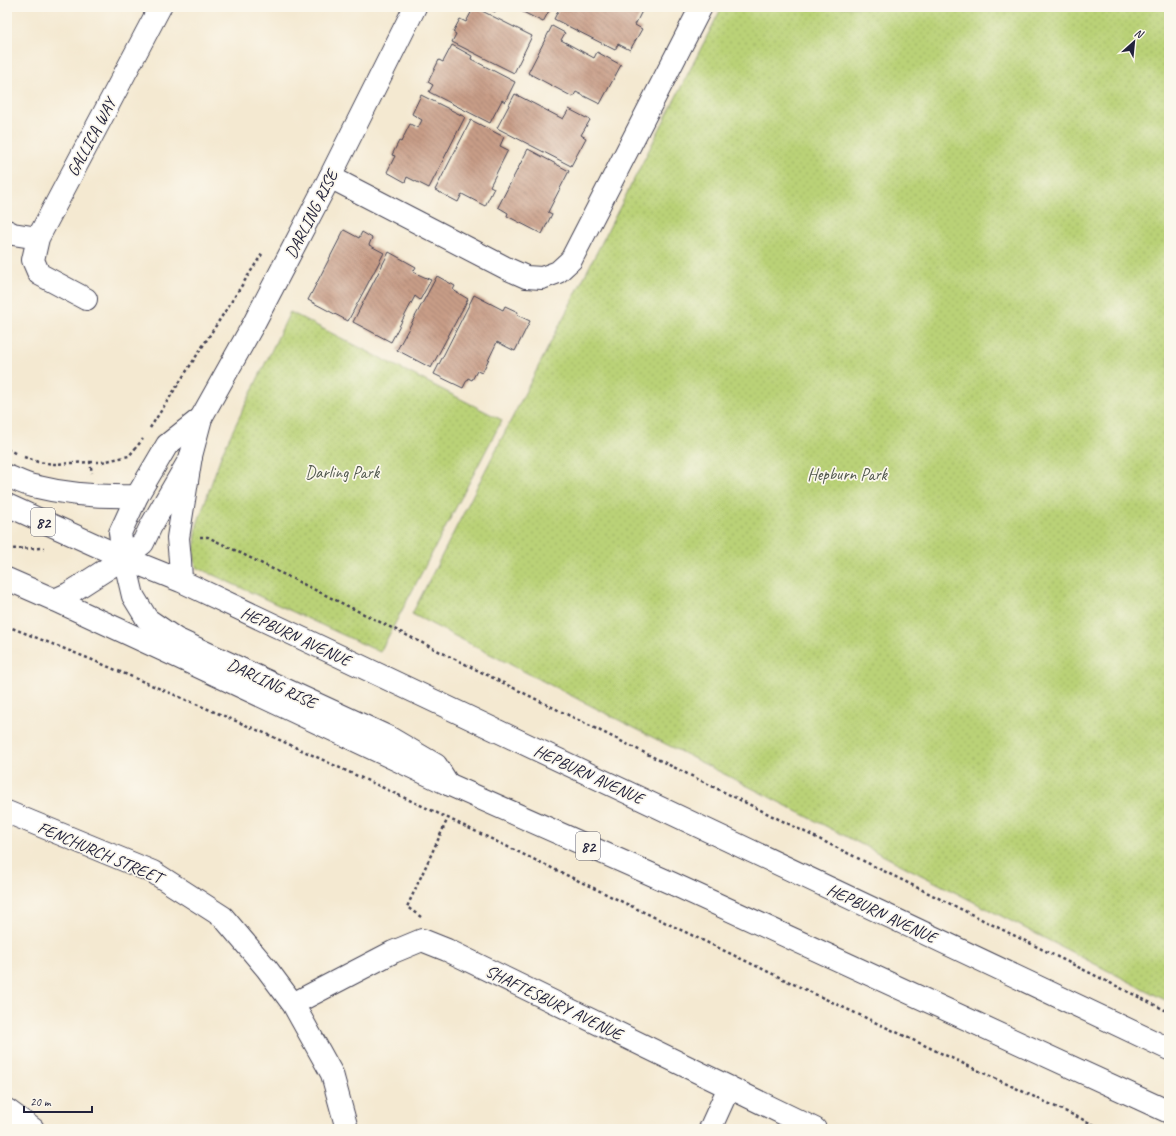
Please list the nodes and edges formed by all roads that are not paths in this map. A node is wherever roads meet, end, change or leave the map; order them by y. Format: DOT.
graph roads {
  1 [pos="160,7"];
  2 [pos="415,7"];
  3 [pos="700,7"];
  4 [pos="330,177"];
  5 [pos="7,231"];
  6 [pos="38,238"];
  7 [pos="86,299"];
  8 [pos="201,418"];
  9 [pos="191,456"];
  10 [pos="7,476"];
  11 [pos="137,496"];
  12 [pos="7,505"];
  13 [pos="124,558"];
  14 [pos="7,579"];
  15 [pos="181,581"];
  16 [pos="55,600"];
  17 [pos="448,784"];
  18 [pos="7,812"];
  19 [pos="293,1004"];
  20 [pos="1169,1049"];
  21 [pos="729,1087"];
  22 [pos="7,1110"];
  23 [pos="1169,1112"];
  24 [pos="33,1129"];
  25 [pos="347,1129"];
  26 [pos="710,1129"];
  27 [pos="815,1129"];
  1 -- 6 [label="street, GALLICA WAY"];
  2 -- 4 [label="street, DARLING RISE"];
  3 -- 4 [label="street"];
  4 -- 8 [label="street, DARLING RISE"];
  5 -- 6 [label="street"];
  6 -- 7 [label="street, GALLICA WAY"];
  8 -- 9 [label="street, DARLING RISE"];
  8 -- 11 [label="street, DARLING RISE"];
  9 -- 13 [label="street, DARLING RISE"];
  9 -- 15 [label="street"];
  10 -- 11 [label="street"];
  11 -- 13 [label="street, DARLING RISE"];
  12 -- 13 [label="street, HEPBURN AVENUE / 82"];
  13 -- 15 [label="street, HEPBURN AVENUE / 82"];
  13 -- 16 [label="street, DARLING RISE"];
  13 -- 17 [label="street, DARLING RISE"];
  14 -- 16 [label="street, 82"];
  15 -- 20 [label="street, HEPBURN AVENUE / 82"];
  16 -- 17 [label="street, 82"];
  17 -- 23 [label="street, 82"];
  18 -- 19 [label="street, FENCHURCH STREET"];
  19 -- 21 [label="street, SHAFTESBURY AVENUE"];
  19 -- 25 [label="street, FENCHURCH STREET"];
  21 -- 26 [label="street"];
  21 -- 27 [label="street, SHAFTESBURY AVENUE"];
  22 -- 24 [label="street"];
}
